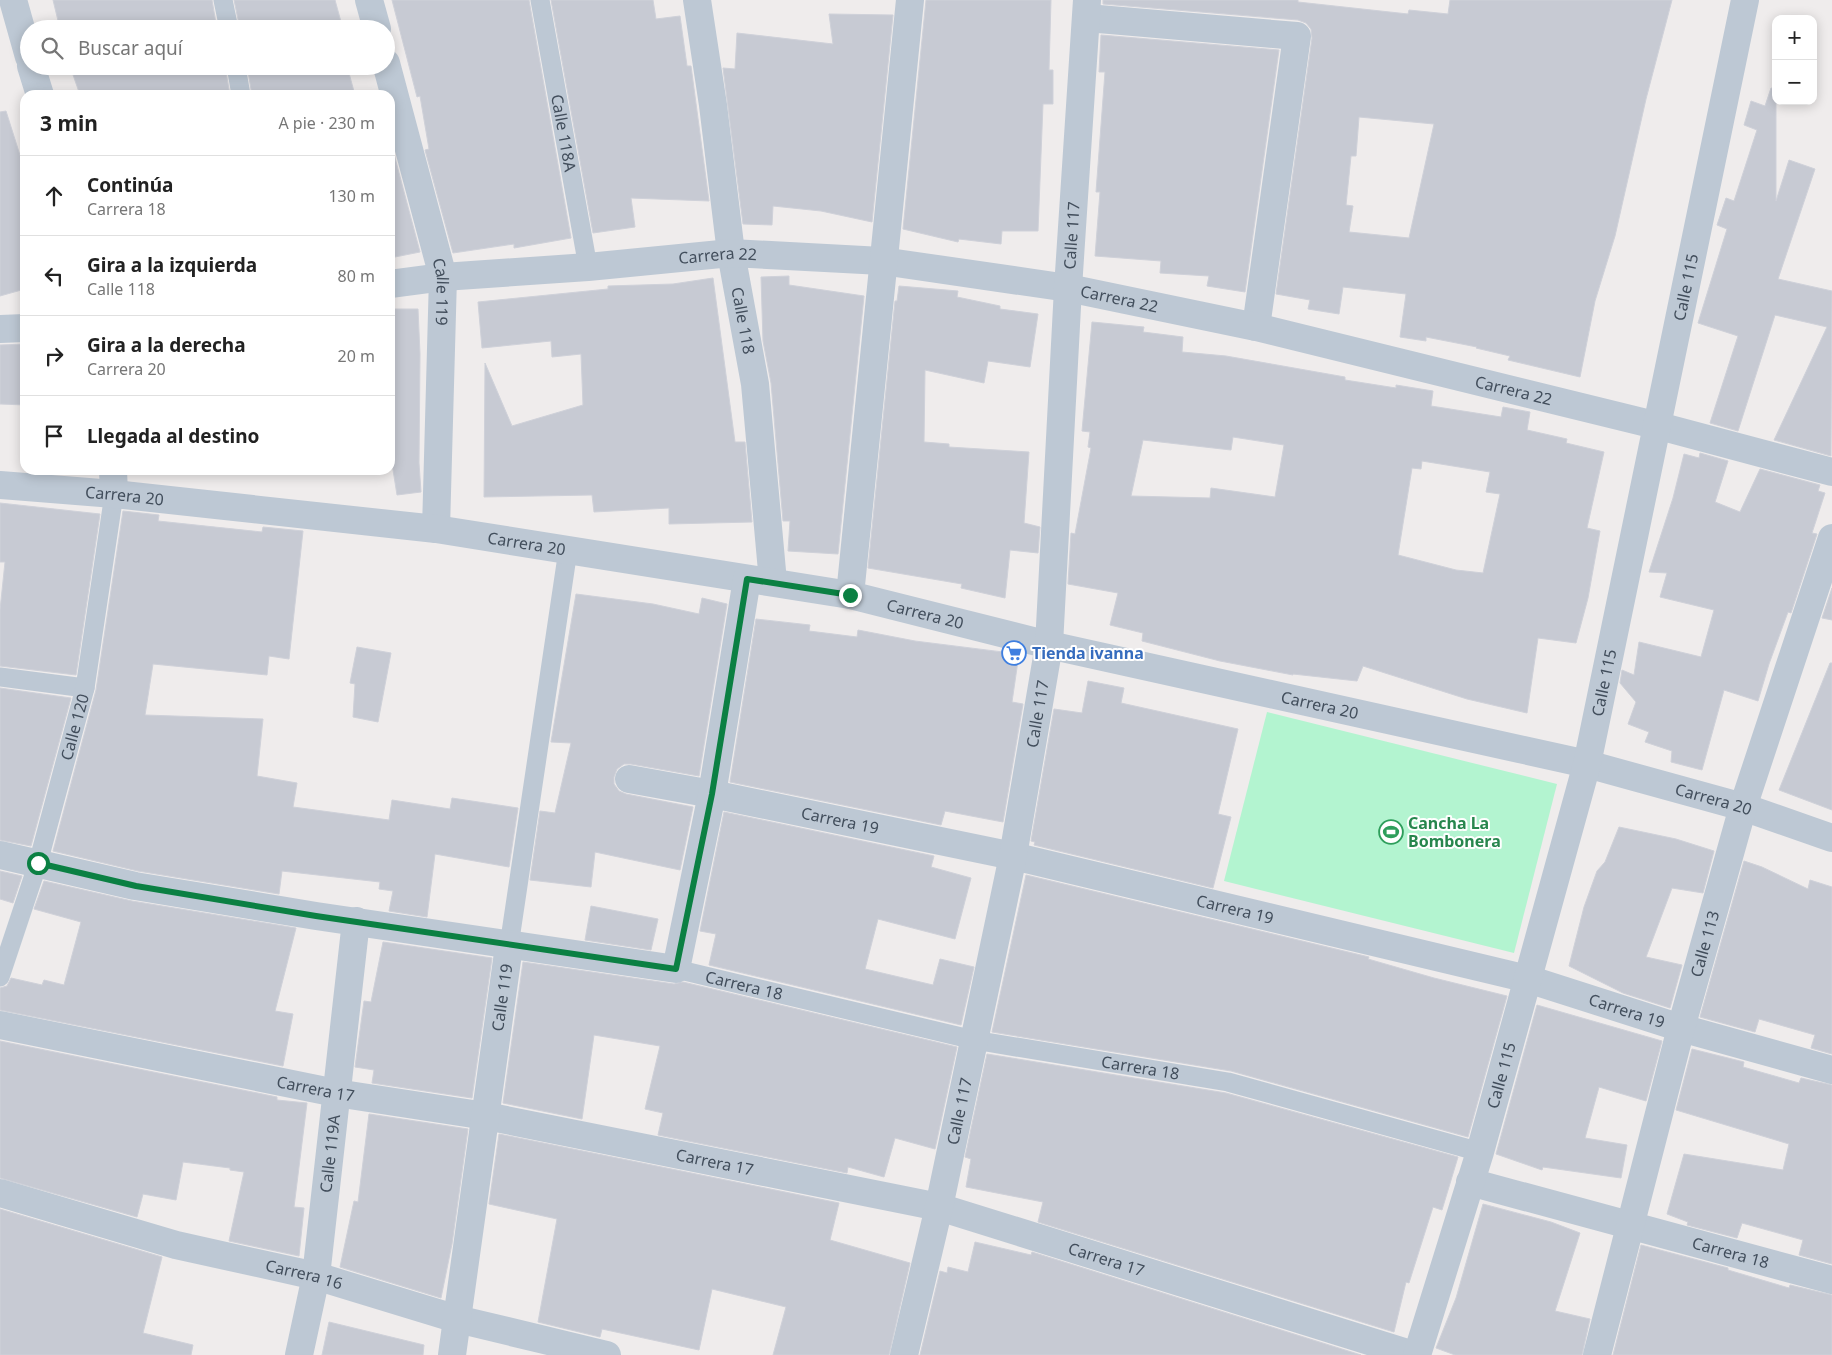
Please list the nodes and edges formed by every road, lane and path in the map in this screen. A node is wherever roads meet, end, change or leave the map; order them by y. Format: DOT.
graph roads {
  1 [pos="13,0"];
  2 [pos="223,0"];
  3 [pos="369,0"];
  4 [pos="540,0"];
  5 [pos="697,0"];
  6 [pos="910,0"];
  7 [pos="1745,0"];
  8 [pos="1087,9"];
  9 [pos="227,20"];
  10 [pos="375,20"];
  11 [pos="20,25"];
  12 [pos="34,75"];
  13 [pos="238,75"];
  14 [pos="389,75"];
  15 [pos="39,90"];
  16 [pos="240,90"];
  17 [pos="393,90"];
  18 [pos="395,97"];
  19 [pos="731,252"];
  20 [pos="882,260"];
  21 [pos="588,267"];
  22 [pos="443,277"];
  23 [pos="395,283"];
  24 [pos="1068,288"];
  25 [pos="1256,327"];
  26 [pos="20,328"];
  27 [pos="0,329"];
  28 [pos="1659,426"];
  29 [pos="1832,472"];
  30 [pos="114,482"];
  31 [pos="0,485"];
  32 [pos="436,529"];
  33 [pos="1832,538"];
  34 [pos="568,550"];
  35 [pos="760,581"];
  36 [pos="850,595"];
  37 [pos="1049,645"];
  38 [pos="0,676"];
  39 [pos="85,688"];
  40 [pos="1587,764"];
  41 [pos="630,779"];
  42 [pos="712,794"];
  43 [pos="1743,808"];
  44 [pos="1832,838"];
  45 [pos="0,855"];
  46 [pos="1014,856"];
  47 [pos="38,863"];
  48 [pos="356,921"];
  49 [pos="509,946"];
  50 [pos="676,969"];
  51 [pos="0,977"];
  52 [pos="1528,979"];
  53 [pos="0,1025"];
  54 [pos="1681,1028"];
  55 [pos="974,1040"];
  56 [pos="1832,1070"];
  57 [pos="336,1093"];
  58 [pos="486,1116"];
  59 [pos="1480,1152"];
  60 [pos="1470,1182"];
  61 [pos="0,1193"];
  62 [pos="939,1207"];
  63 [pos="1630,1224"];
  64 [pos="316,1276"];
  65 [pos="1832,1280"];
  66 [pos="457,1319"];
  67 [pos="299,1355"];
  68 [pos="452,1355"];
  69 [pos="607,1355"];
  70 [pos="904,1355"];
  71 [pos="1416,1355"];
  72 [pos="1597,1355"];
  1 -- 11 [label="street"];
  2 -- 9 [label="lane"];
  3 -- 10 [label="street"];
  4 -- 21 [label="lane, Calle 118A"];
  5 -- 19 [label="street, Calle 118"];
  6 -- 20 [label="street"];
  7 -- 28 [label="street, Calle 115"];
  8 -- 24 [label="street, Calle 117"];
  8 -- 25 [label="street"];
  12 -- 15 [label="street"];
  13 -- 16 [label="lane"];
  14 -- 17 [label="street, Calle 119"];
  18 -- 22 [label="street, Calle 119"];
  19 -- 20 [label="street, Carrera 22"];
  19 -- 21 [label="street, Carrera 22"];
  19 -- 35 [label="street, Calle 118"];
  20 -- 24 [label="street, Carrera 22"];
  20 -- 36 [label="street"];
  21 -- 22 [label="street, Carrera 22"];
  22 -- 23 [label="street, Carrera 22"];
  22 -- 32 [label="street, Calle 119"];
  24 -- 25 [label="street, Carrera 22"];
  24 -- 37 [label="street, Calle 117"];
  25 -- 28 [label="street, Carrera 22"];
  26 -- 27 [label="street"];
  28 -- 29 [label="street, Carrera 22"];
  28 -- 40 [label="street, Calle 115"];
  30 -- 31 [label="street, Carrera 20"];
  30 -- 32 [label="street, Carrera 20"];
  30 -- 39 [label="lane, Calle 120"];
  32 -- 34 [label="street, Carrera 20"];
  33 -- 43 [label="street, Calle 113"];
  34 -- 35 [label="street, Carrera 20"];
  34 -- 49 [label="lane, Calle 119"];
  35 -- 36 [label="street, Carrera 20"];
  35 -- 42 [label="street, Calle 118"];
  36 -- 37 [label="street, Carrera 20"];
  37 -- 40 [label="street, Carrera 20"];
  37 -- 46 [label="street, Calle 117"];
  38 -- 39 [label="lane"];
  39 -- 47 [label="lane, Calle 120"];
  40 -- 43 [label="street, Carrera 20"];
  40 -- 52 [label="street, Calle 115"];
  41 -- 42 [label="street, Carrera 19"];
  42 -- 46 [label="street, Carrera 19"];
  42 -- 50 [label="street, Calle 118"];
  43 -- 44 [label="street, Carrera 20"];
  43 -- 54 [label="street, Calle 113"];
  45 -- 47 [label="street, Carrera 18"];
  46 -- 52 [label="street, Carrera 19"];
  46 -- 55 [label="street, Calle 117"];
  47 -- 48 [label="street, Carrera 18"];
  47 -- 51 [label="lane, Calle 120"];
  48 -- 49 [label="street, Carrera 18"];
  48 -- 57 [label="street, Calle 119A"];
  49 -- 50 [label="street, Carrera 18"];
  49 -- 58 [label="street, Calle 119"];
  50 -- 55 [label="lane, Carrera 18"];
  52 -- 54 [label="street, Carrera 19"];
  52 -- 59 [label="street, Calle 115"];
  53 -- 57 [label="street, Carrera 17"];
  54 -- 56 [label="street, Carrera 19"];
  54 -- 63 [label="street, Calle 113"];
  55 -- 59 [label="lane, Carrera 18"];
  55 -- 62 [label="street, Calle 117"];
  57 -- 58 [label="street, Carrera 17"];
  57 -- 64 [label="street, Calle 119A"];
  58 -- 62 [label="street, Carrera 17"];
  58 -- 66 [label="street, Calle 119"];
  59 -- 60 [label="street, Calle 115"];
  60 -- 63 [label="street, Carrera 18"];
  60 -- 71 [label="street, Calle 115"];
  61 -- 64 [label="street, Carrera 16"];
  62 -- 70 [label="street, Calle 117"];
  62 -- 71 [label="street, Carrera 17"];
  63 -- 65 [label="street, Carrera 18"];
  63 -- 72 [label="street, Calle 113"];
  64 -- 66 [label="street, Carrera 16"];
  64 -- 67 [label="street, Calle 119A"];
  66 -- 68 [label="street, Calle 119"];
  66 -- 69 [label="street, Carrera 16"];
}
